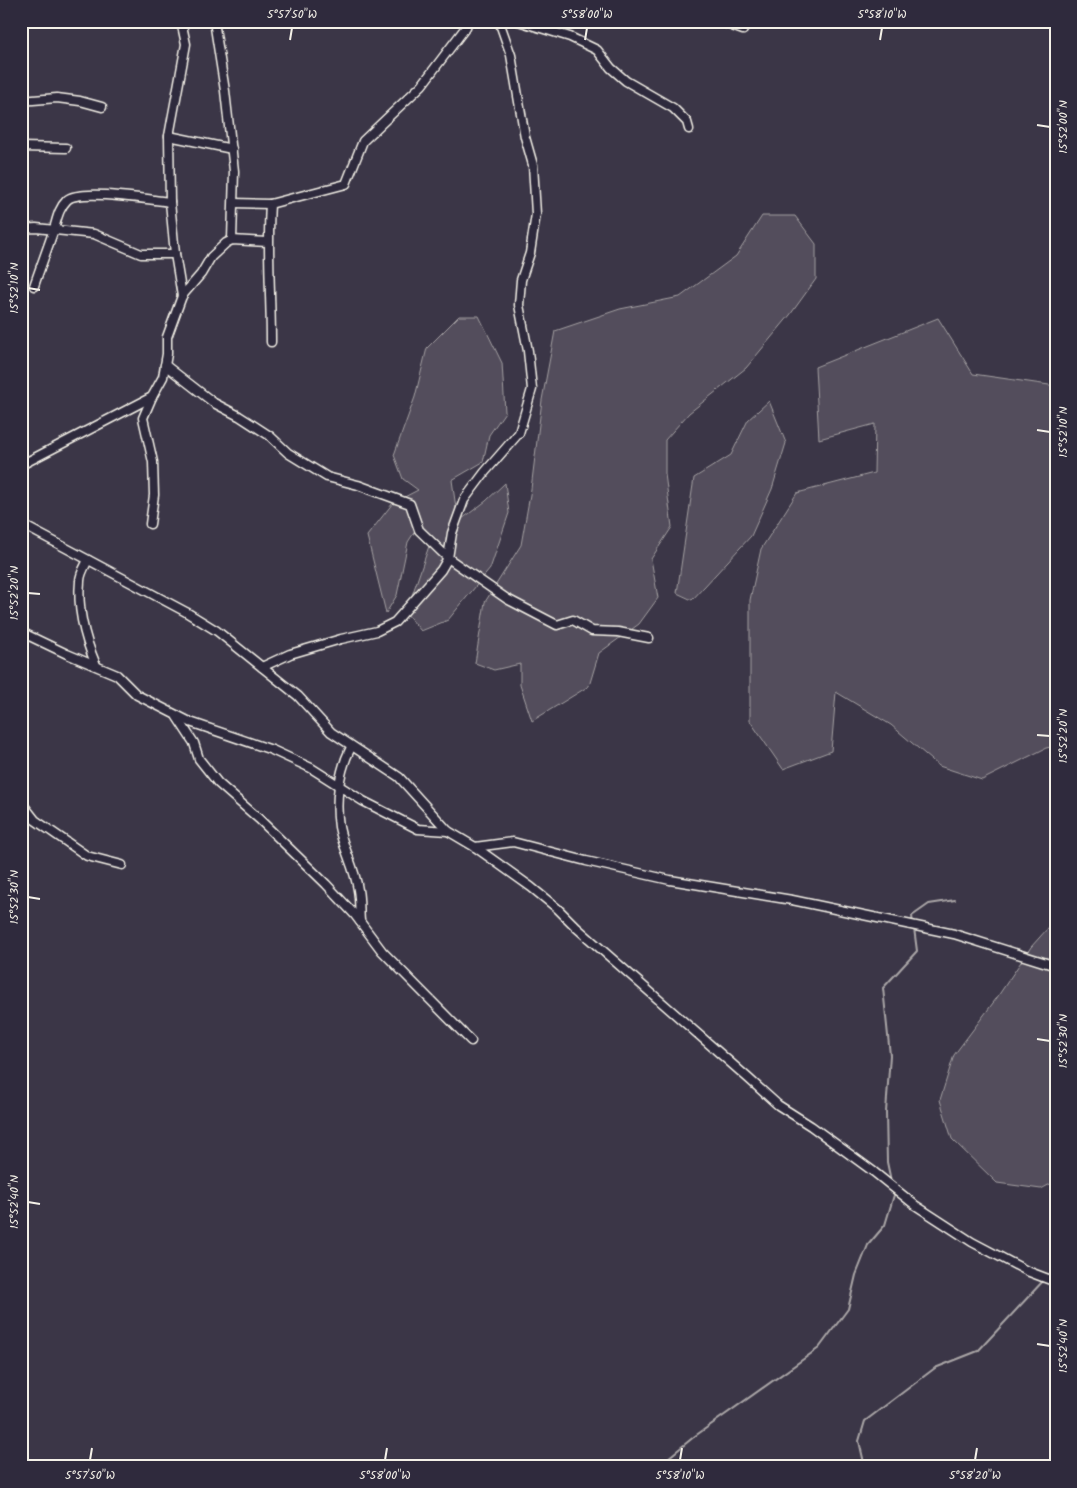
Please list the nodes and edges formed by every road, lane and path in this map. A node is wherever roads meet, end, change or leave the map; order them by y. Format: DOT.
graph roads {
  1 [pos="181,21"];
  2 [pos="214,21"];
  3 [pos="468,21"];
  4 [pos="499,21"];
  5 [pos="518,21"];
  6 [pos="719,21"];
  7 [pos="743,30"];
  8 [pos="21,101"];
  9 [pos="102,107"];
  10 [pos="689,129"];
  11 [pos="169,136"];
  12 [pos="21,147"];
  13 [pos="66,148"];
  14 [pos="232,149"];
  15 [pos="170,202"];
  16 [pos="234,203"];
  17 [pos="270,204"];
  18 [pos="21,229"];
  19 [pos="54,230"];
  20 [pos="232,240"];
  21 [pos="268,242"];
  22 [pos="175,254"];
  23 [pos="34,286"];
  24 [pos="182,296"];
  25 [pos="271,342"];
  26 [pos="165,365"];
  27 [pos="152,397"];
  28 [pos="22,465"];
  29 [pos="21,524"];
  30 [pos="150,524"];
  31 [pos="448,558"];
  32 [pos="88,560"];
  33 [pos="21,632"];
  34 [pos="649,638"];
  35 [pos="96,665"];
  36 [pos="262,667"];
  37 [pos="176,714"];
  38 [pos="351,747"];
  39 [pos="339,786"];
  40 [pos="21,802"];
  41 [pos="448,831"];
  42 [pos="475,847"];
  43 [pos="122,865"];
  44 [pos="360,921"];
  45 [pos="1056,966"];
  46 [pos="471,1041"];
  47 [pos="1056,1282"];
  1 -- 11 [label="street"];
  2 -- 14 [label="street"];
  3 -- 17 [label="street"];
  4 -- 31 [label="street"];
  5 -- 10 [label="street"];
  6 -- 7 [label="street"];
  8 -- 9 [label="street"];
  11 -- 14 [label="street"];
  11 -- 15 [label="street"];
  12 -- 13 [label="street"];
  14 -- 16 [label="street"];
  15 -- 19 [label="street"];
  15 -- 22 [label="street"];
  16 -- 17 [label="street"];
  16 -- 20 [label="street"];
  17 -- 21 [label="street"];
  18 -- 19 [label="street"];
  19 -- 22 [label="street"];
  19 -- 23 [label="street"];
  20 -- 21 [label="street"];
  20 -- 24 [label="street"];
  21 -- 25 [label="street"];
  22 -- 24 [label="street"];
  24 -- 26 [label="street"];
  26 -- 27 [label="street"];
  26 -- 31 [label="street"];
  27 -- 28 [label="street"];
  27 -- 30 [label="street"];
  29 -- 32 [label="street"];
  31 -- 34 [label="street"];
  31 -- 36 [label="street"];
  32 -- 35 [label="street"];
  32 -- 36 [label="street"];
  33 -- 35 [label="street"];
  35 -- 37 [label="street"];
  36 -- 38 [label="street"];
  37 -- 39 [label="street"];
  37 -- 44 [label="street"];
  38 -- 39 [label="street"];
  38 -- 41 [label="street"];
  39 -- 41 [label="street"];
  39 -- 44 [label="street"];
  40 -- 43 [label="street"];
  41 -- 42 [label="street"];
  42 -- 45 [label="street"];
  42 -- 47 [label="street"];
  44 -- 46 [label="street"];
}
